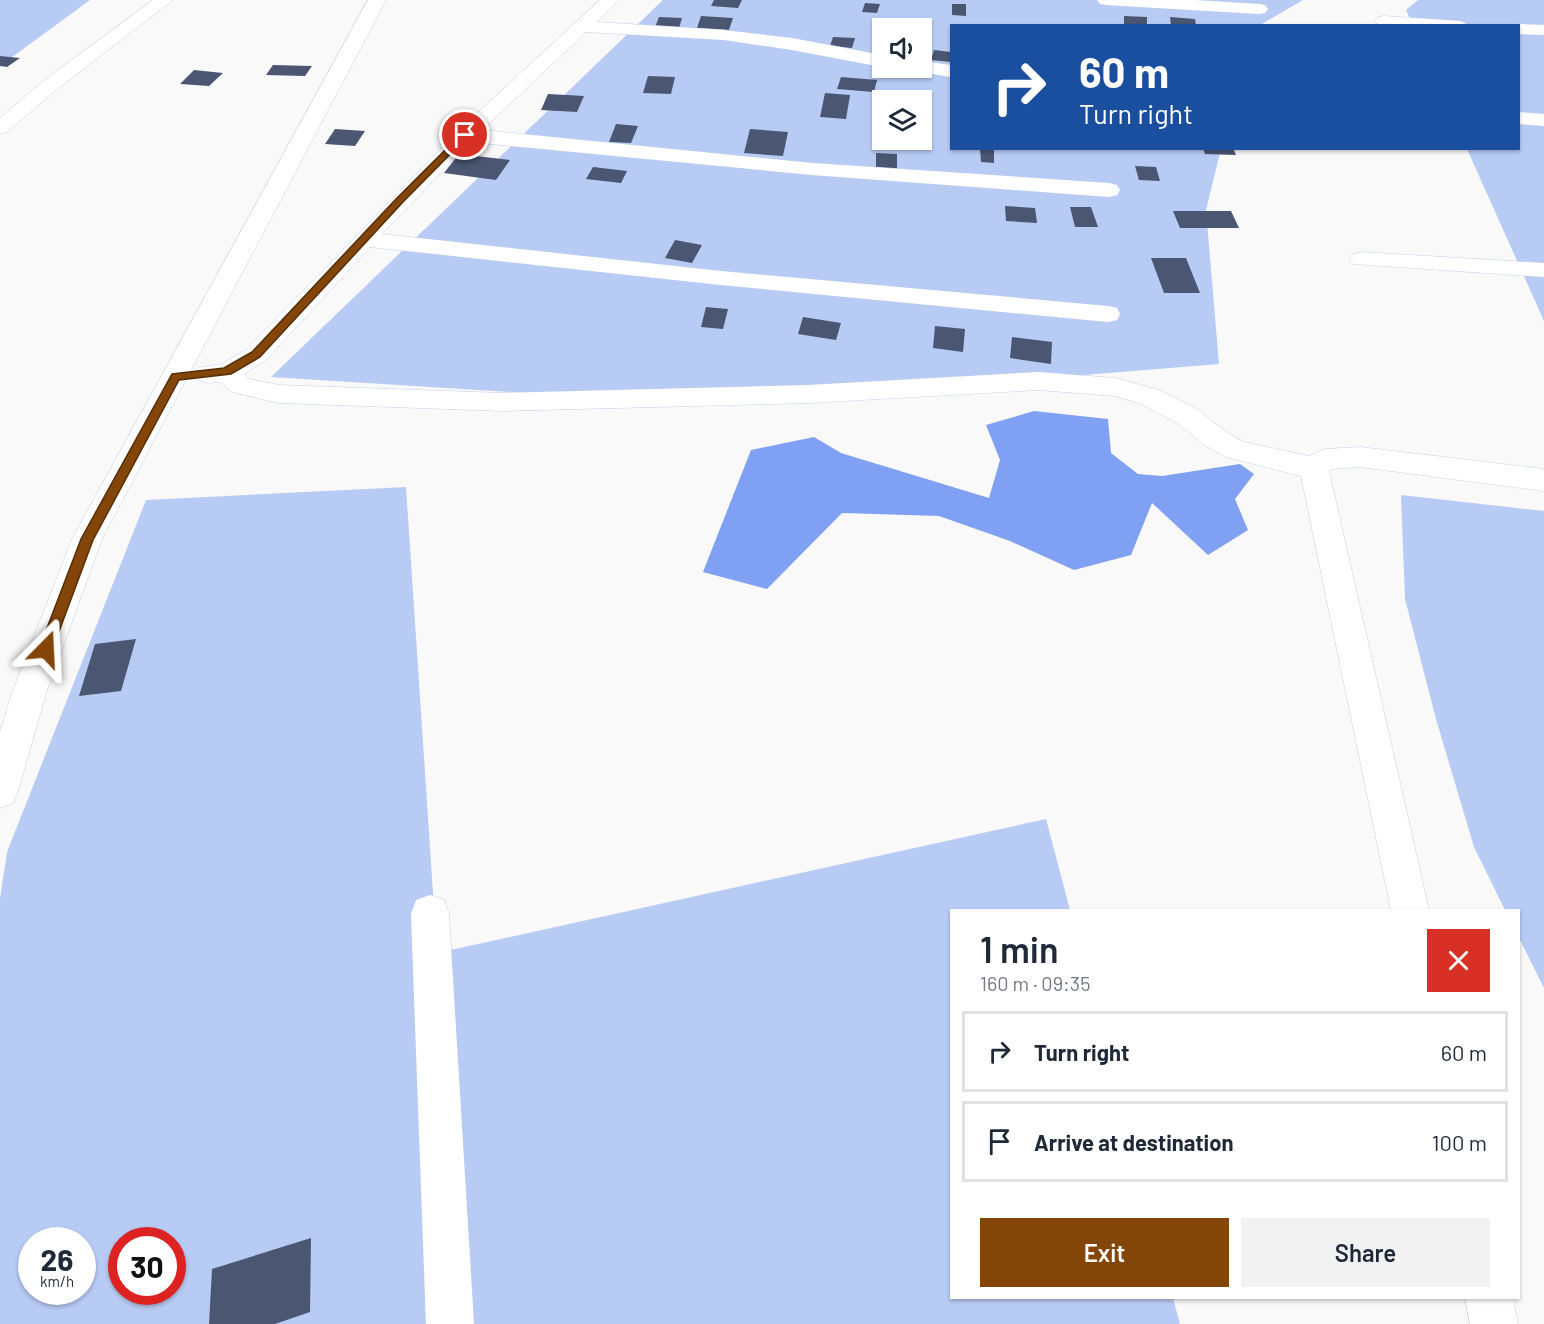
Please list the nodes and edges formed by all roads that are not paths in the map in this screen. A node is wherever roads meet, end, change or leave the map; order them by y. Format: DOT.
graph roads {
  1 [pos="164,0"];
  2 [pos="377,0"];
  3 [pos="610,0"];
  4 [pos="1106,0"];
  5 [pos="1259,9"];
  6 [pos="1384,21"];
  7 [pos="1430,24"];
  8 [pos="582,26"];
  9 [pos="1520,29"];
  10 [pos="1544,30"];
  11 [pos="872,59"];
  12 [pos="932,68"];
  13 [pos="950,71"];
  14 [pos="1520,118"];
  15 [pos="1544,120"];
  16 [pos="0,128"];
  17 [pos="465,135"];
  18 [pos="1109,190"];
  19 [pos="364,239"];
  20 [pos="1361,260"];
  21 [pos="1544,270"];
  22 [pos="1108,314"];
  23 [pos="227,372"];
  24 [pos="176,377"];
  25 [pos="1314,468"];
  26 [pos="1544,480"];
  27 [pos="0,791"];
  28 [pos="1410,909"];
  29 [pos="430,914"];
  30 [pos="1489,1299"];
  31 [pos="450,1324"];
  32 [pos="1494,1324"];
  1 -- 16 [label="street"];
  2 -- 24 [label="street"];
  3 -- 8 [label="street"];
  4 -- 5 [label="street"];
  6 -- 7 [label="street"];
  8 -- 11 [label="street"];
  8 -- 17 [label="street"];
  9 -- 10 [label="street"];
  12 -- 13 [label="street"];
  14 -- 15 [label="street"];
  17 -- 18 [label="street"];
  17 -- 19 [label="street"];
  19 -- 22 [label="street"];
  19 -- 23 [label="street"];
  20 -- 21 [label="street"];
  23 -- 24 [label="street"];
  23 -- 25 [label="street"];
  24 -- 27 [label="street"];
  25 -- 26 [label="street"];
  25 -- 28 [label="street"];
  29 -- 31 [label="street"];
  30 -- 32 [label="street"];
}
